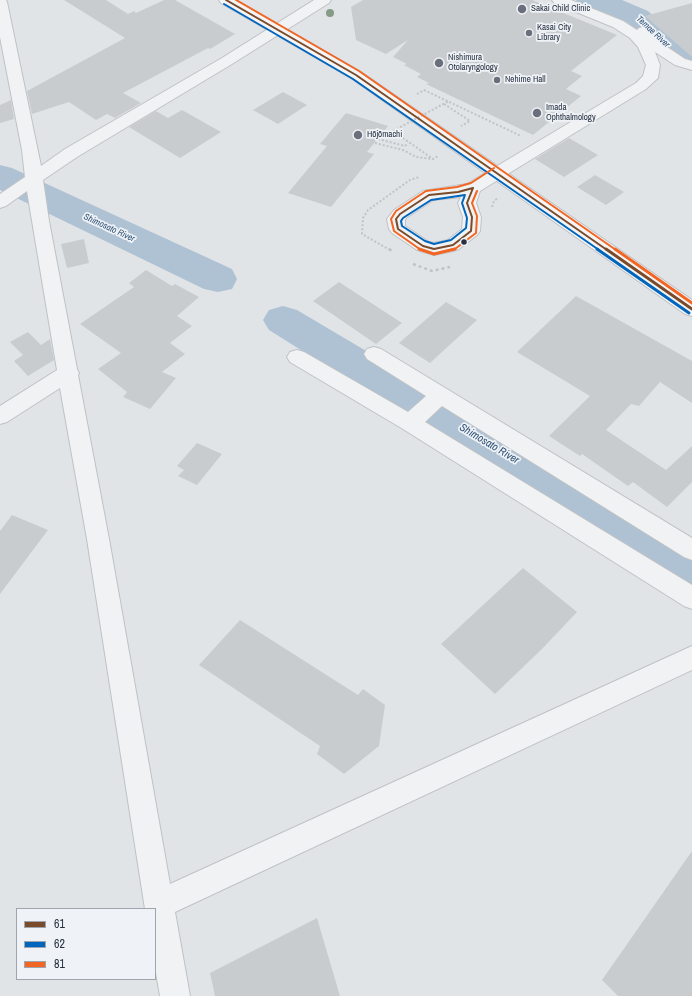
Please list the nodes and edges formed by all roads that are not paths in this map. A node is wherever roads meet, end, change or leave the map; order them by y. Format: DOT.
graph roads {
  1 [pos="226,0"];
  2 [pos="324,0"];
  3 [pos="559,0"];
  4 [pos="0,2"];
  5 [pos="597,5"];
  6 [pos="278,28"];
  7 [pos="692,66"];
  8 [pos="497,172"];
  9 [pos="34,178"];
  10 [pos="473,188"];
  11 [pos="0,202"];
  12 [pos="692,309"];
  13 [pos="374,354"];
  14 [pos="297,357"];
  15 [pos="68,373"];
  16 [pos="441,395"];
  17 [pos="0,416"];
  18 [pos="410,423"];
  19 [pos="692,550"];
  20 [pos="692,598"];
  21 [pos="692,658"];
  22 [pos="159,904"];
  23 [pos="176,996"];
  1 -- 6 [label="main road"];
  2 -- 6 [label="street"];
  3 -- 8 [label="street"];
  4 -- 9 [label="street"];
  5 -- 7 [label="street"];
  6 -- 8 [label="main road"];
  6 -- 9 [label="street"];
  8 -- 10 [label="street"];
  8 -- 12 [label="main road"];
  9 -- 11 [label="street"];
  9 -- 15 [label="street"];
  10 -- 10 [label="street"];
  13 -- 16 [label="street"];
  14 -- 18 [label="street"];
  15 -- 17 [label="street"];
  15 -- 22 [label="street"];
  16 -- 18 [label="street"];
  16 -- 19 [label="street"];
  18 -- 20 [label="street"];
  21 -- 22 [label="street"];
  22 -- 23 [label="street"];
}
